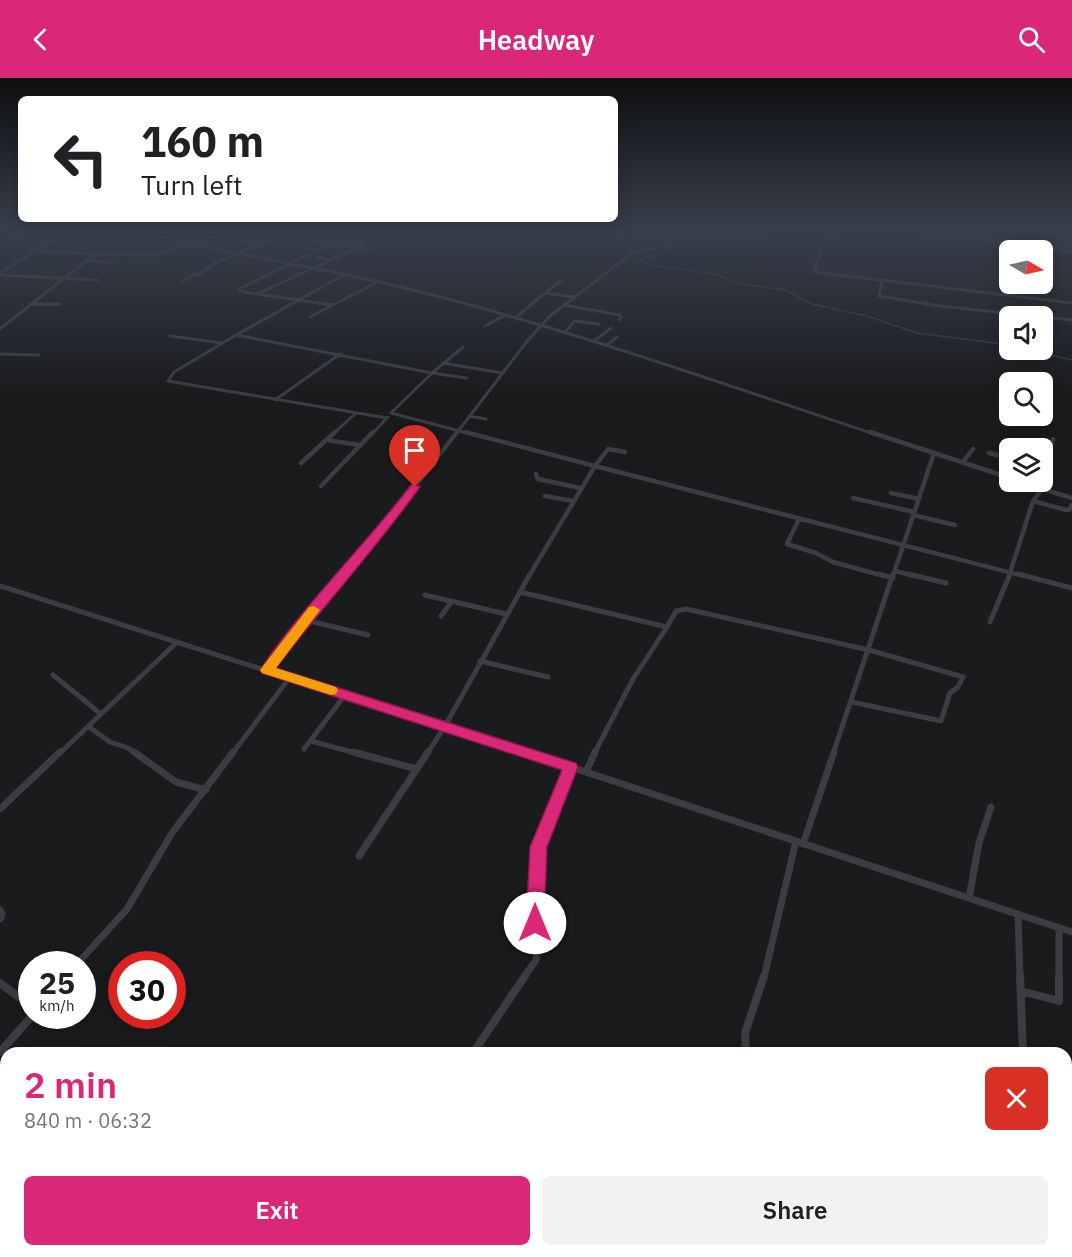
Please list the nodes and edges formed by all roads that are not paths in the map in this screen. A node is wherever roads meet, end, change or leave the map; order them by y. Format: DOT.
graph roads {
  1 [pos="53,285"];
  2 [pos="247,285"];
  3 [pos="276,285"];
  4 [pos="325,285"];
  5 [pos="372,285"];
  6 [pos="390,285"];
  7 [pos="555,285"];
  8 [pos="591,285"];
  9 [pos="881,285"];
  10 [pos="923,285"];
  11 [pos="258,293"];
  12 [pos="545,293"];
  13 [pos="574,297"];
  14 [pos="299,299"];
  15 [pos="1072,303"];
  16 [pos="30,304"];
  17 [pos="60,304"];
  18 [pos="333,305"];
  19 [pos="564,305"];
  20 [pos="999,312"];
  21 [pos="507,314"];
  22 [pos="585,315"];
  23 [pos="516,317"];
  24 [pos="310,318"];
  25 [pos="1053,318"];
  26 [pos="619,320"];
  27 [pos="1072,320"];
  28 [pos="579,322"];
  29 [pos="543,324"];
  30 [pos="599,324"];
  31 [pos="485,326"];
  32 [pos="611,328"];
  33 [pos="0,329"];
  34 [pos="565,332"];
  35 [pos="236,335"];
  36 [pos="170,336"];
  37 [pos="617,337"];
  38 [pos="594,340"];
  39 [pos="222,343"];
  40 [pos="607,345"];
  41 [pos="462,347"];
  42 [pos="0,354"];
  43 [pos="340,354"];
  44 [pos="39,355"];
  45 [pos="443,363"];
  46 [pos="432,373"];
  47 [pos="502,373"];
  48 [pos="467,378"];
  49 [pos="275,400"];
  50 [pos="356,413"];
  51 [pos="391,413"];
  52 [pos="469,416"];
  53 [pos="387,418"];
  54 [pos="486,419"];
  55 [pos="458,430"];
  56 [pos="326,440"];
  57 [pos="360,445"];
  58 [pos="973,449"];
  59 [pos="625,452"];
  60 [pos="934,453"];
  61 [pos="989,453"];
  62 [pos="999,455"];
  63 [pos="963,462"];
  64 [pos="301,463"];
  65 [pos="596,466"];
  66 [pos="999,473"];
  67 [pos="536,474"];
  68 [pos="321,486"];
  69 [pos="580,488"];
  70 [pos="1038,492"];
  71 [pos="1053,492"];
  72 [pos="891,493"];
  73 [pos="544,496"];
  74 [pos="853,498"];
  75 [pos="1072,498"];
  76 [pos="919,499"];
  77 [pos="573,501"];
  78 [pos="1033,501"];
  79 [pos="1070,510"];
  80 [pos="914,514"];
  81 [pos="799,519"];
  82 [pos="954,525"];
  83 [pos="903,546"];
  84 [pos="895,571"];
  85 [pos="1010,573"];
  86 [pos="893,578"];
  87 [pos="946,583"];
  88 [pos="0,586"];
  89 [pos="1072,588"];
  90 [pos="520,592"];
  91 [pos="424,595"];
  92 [pos="452,601"];
  93 [pos="506,614"];
  94 [pos="441,616"];
  95 [pos="305,620"];
  96 [pos="990,622"];
  97 [pos="667,627"];
  98 [pos="368,634"];
  99 [pos="177,642"];
  100 [pos="869,650"];
  101 [pos="480,661"];
  102 [pos="267,670"];
  103 [pos="53,675"];
  104 [pos="290,677"];
  105 [pos="548,677"];
  106 [pos="345,695"];
  107 [pos="852,702"];
  108 [pos="101,714"];
  109 [pos="445,726"];
  110 [pos="89,727"];
  111 [pos="311,741"];
  112 [pos="304,749"];
  113 [pos="570,767"];
  114 [pos="417,769"];
  115 [pos="586,772"];
  116 [pos="206,790"];
  117 [pos="992,807"];
  118 [pos="0,809"];
  119 [pos="799,842"];
  120 [pos="359,856"];
  121 [pos="969,898"];
  122 [pos="0,910"];
  123 [pos="1018,915"];
  124 [pos="0,920"];
  125 [pos="1059,928"];
  126 [pos="1072,932"];
  127 [pos="89,951"];
  128 [pos="0,983"];
  129 [pos="1021,991"];
  130 [pos="18,996"];
  131 [pos="20,1029"];
  132 [pos="4,1047"];
  133 [pos="477,1047"];
  134 [pos="746,1047"];
  135 [pos="1023,1047"];
  1 -- 16 [label="street"];
  2 -- 11 [label="street"];
  3 -- 11 [label="street"];
  4 -- 14 [label="street"];
  5 -- 18 [label="street"];
  6 -- 21 [label="street"];
  7 -- 12 [label="street"];
  8 -- 13 [label="street"];
  9 -- 20 [label="street"];
  10 -- 15 [label="street"];
  11 -- 14 [label="street"];
  12 -- 13 [label="street"];
  12 -- 23 [label="street"];
  13 -- 19 [label="street"];
  14 -- 18 [label="street"];
  14 -- 35 [label="street"];
  16 -- 17 [label="street"];
  16 -- 33 [label="street"];
  18 -- 24 [label="street"];
  19 -- 26 [label="street"];
  19 -- 29 [label="street"];
  21 -- 23 [label="street"];
  21 -- 31 [label="street"];
  22 -- 28 [label="street"];
  23 -- 29 [label="street"];
  25 -- 27 [label="street"];
  28 -- 30 [label="street"];
  28 -- 34 [label="street"];
  29 -- 34 [label="street"];
  29 -- 47 [label="street"];
  32 -- 38 [label="street"];
  34 -- 38 [label="street"];
  35 -- 39 [label="street"];
  35 -- 43 [label="street"];
  36 -- 39 [label="street"];
  37 -- 40 [label="street"];
  38 -- 40 [label="street"];
  39 -- 49 [label="street"];
  40 -- 60 [label="street"];
  41 -- 45 [label="street"];
  42 -- 44 [label="street"];
  43 -- 46 [label="street"];
  43 -- 49 [label="street"];
  45 -- 46 [label="street"];
  45 -- 47 [label="street"];
  46 -- 48 [label="street"];
  46 -- 51 [label="street"];
  47 -- 52 [label="street"];
  49 -- 50 [label="street"];
  50 -- 53 [label="street"];
  50 -- 56 [label="street"];
  51 -- 53 [label="street"];
  51 -- 55 [label="street"];
  52 -- 54 [label="street"];
  52 -- 55 [label="street"];
  53 -- 57 [label="street"];
  55 -- 65 [label="street"];
  55 -- 95 [label="street"];
  56 -- 57 [label="street"];
  56 -- 64 [label="street"];
  57 -- 68 [label="street"];
  58 -- 63 [label="street"];
  59 -- 65 [label="street"];
  60 -- 63 [label="street"];
  60 -- 76 [label="street"];
  61 -- 62 [label="street"];
  63 -- 66 [label="street"];
  65 -- 69 [label="street"];
  65 -- 81 [label="street"];
  67 -- 69 [label="street"];
  69 -- 77 [label="street"];
  70 -- 78 [label="street"];
  71 -- 75 [label="street"];
  72 -- 76 [label="street"];
  73 -- 77 [label="street"];
  74 -- 80 [label="street"];
  76 -- 80 [label="street"];
  77 -- 90 [label="street"];
  78 -- 79 [label="street"];
  78 -- 85 [label="street"];
  80 -- 82 [label="street"];
  80 -- 83 [label="street"];
  81 -- 83 [label="street"];
  81 -- 86 [label="street"];
  83 -- 84 [label="street"];
  83 -- 85 [label="street"];
  84 -- 86 [label="street"];
  84 -- 87 [label="street"];
  85 -- 89 [label="street"];
  85 -- 96 [label="street"];
  86 -- 100 [label="street"];
  88 -- 99 [label="street"];
  90 -- 93 [label="street"];
  90 -- 97 [label="street"];
  91 -- 92 [label="street"];
  92 -- 93 [label="street"];
  92 -- 94 [label="street"];
  93 -- 101 [label="street"];
  95 -- 98 [label="street"];
  95 -- 102 [label="street"];
  97 -- 100 [label="street"];
  97 -- 115 [label="street"];
  99 -- 102 [label="street"];
  99 -- 108 [label="street"];
  100 -- 107 [label="street"];
  100 -- 107 [label="street"];
  101 -- 105 [label="street"];
  101 -- 109 [label="street"];
  102 -- 104 [label="street"];
  103 -- 108 [label="street"];
  104 -- 106 [label="street"];
  104 -- 116 [label="street"];
  106 -- 109 [label="street"];
  106 -- 111 [label="street"];
  107 -- 119 [label="street"];
  108 -- 110 [label="street"];
  109 -- 113 [label="street"];
  109 -- 114 [label="street"];
  110 -- 116 [label="street"];
  110 -- 118 [label="street"];
  111 -- 112 [label="street"];
  111 -- 114 [label="street"];
  113 -- 115 [label="street"];
  113 -- 133 [label="street"];
  114 -- 120 [label="street"];
  115 -- 119 [label="street"];
  116 -- 127 [label="street"];
  117 -- 121 [label="street"];
  119 -- 121 [label="street"];
  119 -- 134 [label="street"];
  121 -- 123 [label="street"];
  122 -- 124 [label="street"];
  123 -- 125 [label="street"];
  123 -- 129 [label="street"];
  125 -- 126 [label="street"];
  125 -- 129 [label="street"];
  128 -- 130 [label="street"];
  129 -- 135 [label="street"];
  131 -- 132 [label="street"];
}
